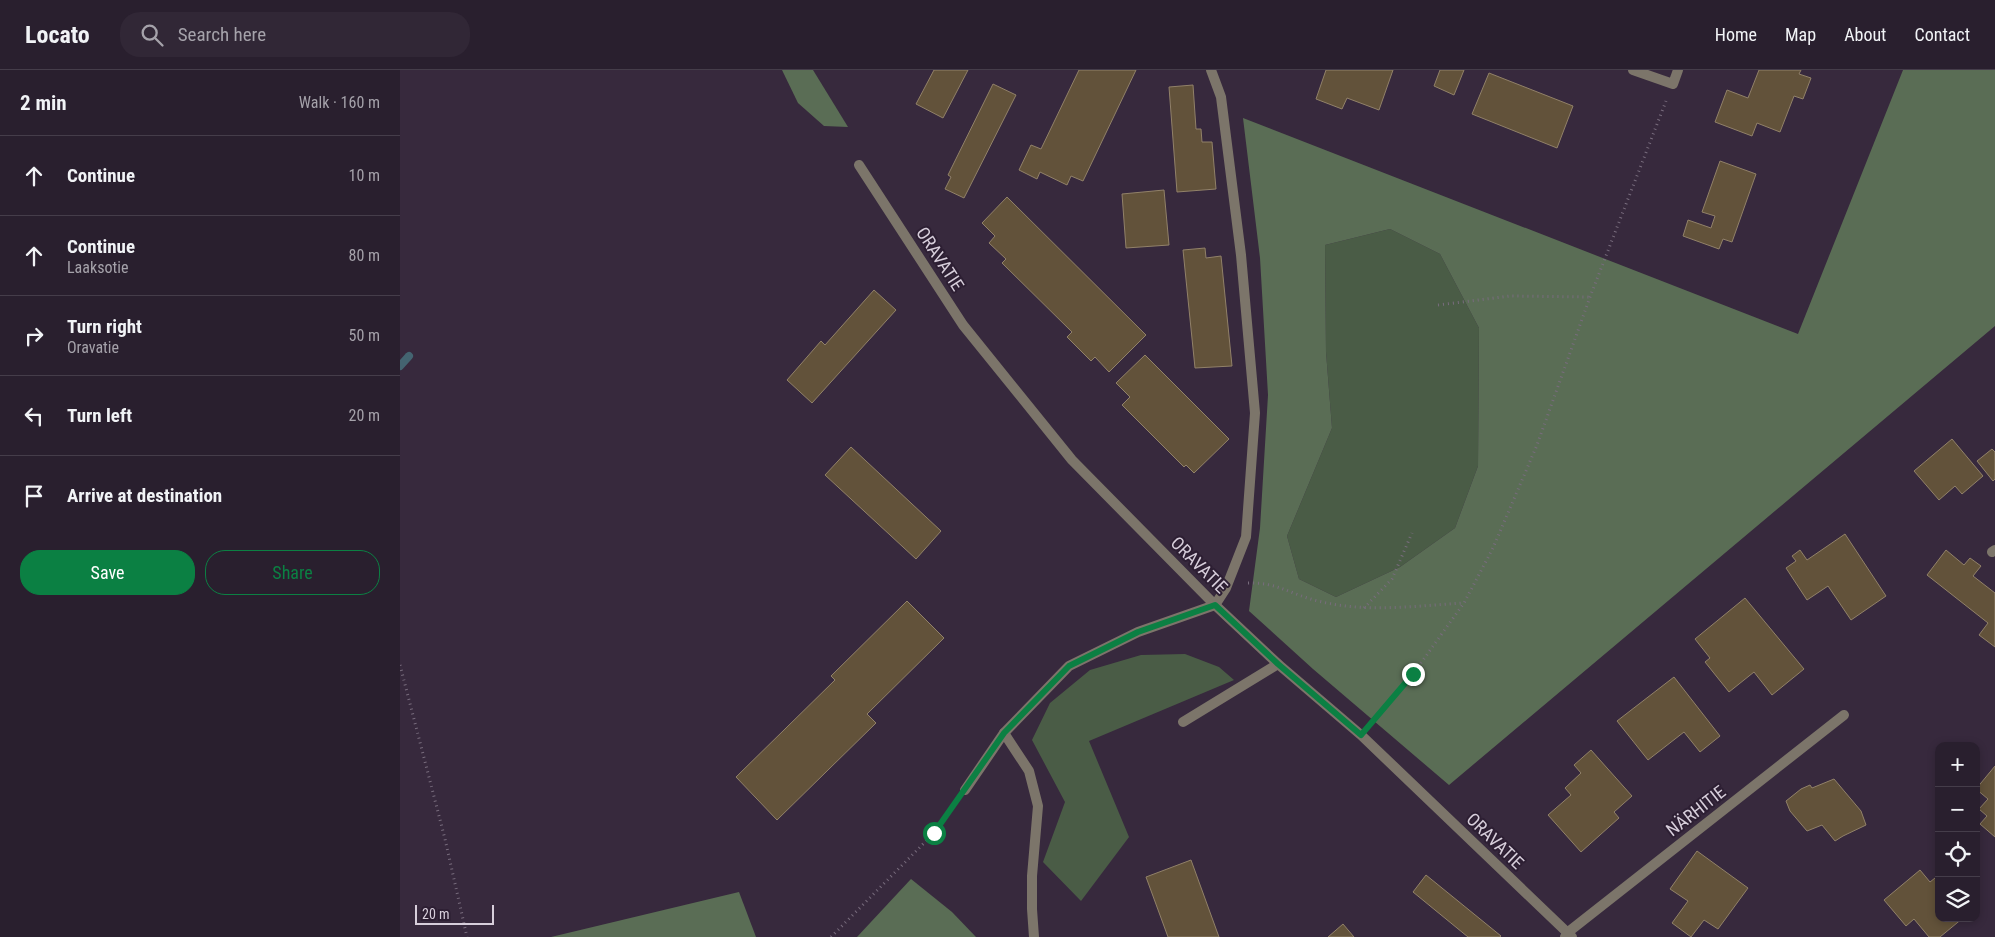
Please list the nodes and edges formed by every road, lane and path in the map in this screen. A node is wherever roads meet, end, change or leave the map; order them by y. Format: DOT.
graph roads {
  1 [pos="1211,70"];
  2 [pos="1633,70"];
  3 [pos="1678,70"];
  4 [pos="1673,84"];
  5 [pos="859,166"];
  6 [pos="1590,297"];
  7 [pos="1438,305"];
  8 [pos="1412,533"];
  9 [pos="1226,588"];
  10 [pos="1464,603"];
  11 [pos="1215,605"];
  12 [pos="1364,608"];
  13 [pos="1278,664"];
  14 [pos="400,665"];
  15 [pos="1844,715"];
  16 [pos="1183,722"];
  17 [pos="1004,733"];
  18 [pos="1361,735"];
  19 [pos="965,790"];
  20 [pos="1568,936"];
  21 [pos="468,937"];
  22 [pos="831,937"];
  23 [pos="1034,937"];
  1 -- 9 [label="street"];
  2 -- 4 [label="street"];
  3 -- 4 [label="street"];
  4 -- 6 [label="path"];
  5 -- 11 [label="street, ORAVATIE"];
  6 -- 7 [label="path"];
  6 -- 10 [label="path"];
  8 -- 12 [label="path"];
  9 -- 11 [label="street"];
  9 -- 12 [label="path"];
  10 -- 12 [label="path"];
  10 -- 18 [label="path"];
  11 -- 13 [label="street, ORAVATIE"];
  11 -- 17 [label="street"];
  13 -- 16 [label="street"];
  13 -- 18 [label="street, ORAVATIE"];
  14 -- 21 [label="path"];
  15 -- 20 [label="street, NÄRHITIE"];
  17 -- 19 [label="street"];
  17 -- 23 [label="street"];
  18 -- 20 [label="street, ORAVATIE"];
  19 -- 22 [label="path"];
}
